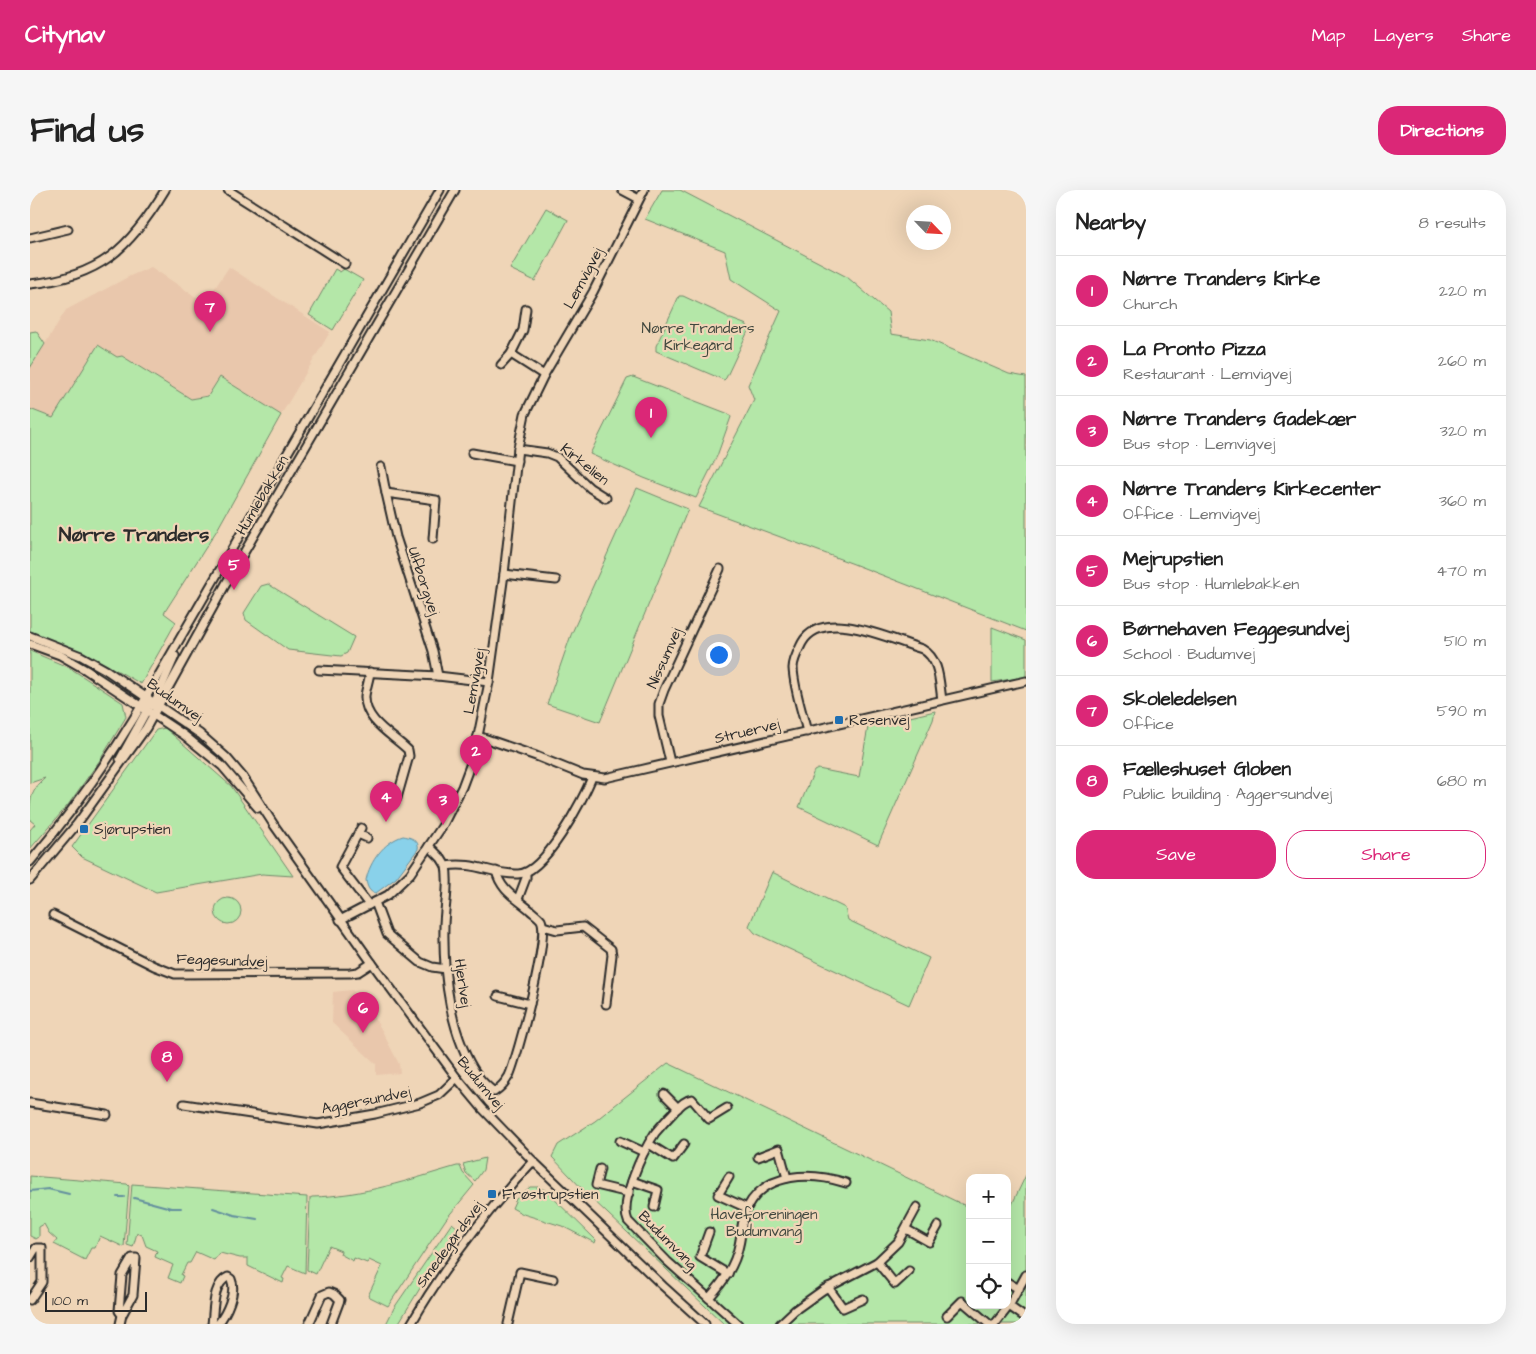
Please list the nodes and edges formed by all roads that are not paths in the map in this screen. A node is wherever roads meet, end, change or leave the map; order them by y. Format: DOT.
graph roads {
  1 [pos="165,190"];
  2 [pos="228,190"];
  3 [pos="440,190"];
  4 [pos="455,190"];
  5 [pos="622,190"];
  6 [pos="644,190"];
  7 [pos="639,199"];
  8 [pos="68,228"];
  9 [pos="30,238"];
  10 [pos="345,264"];
  11 [pos="30,284"];
  12 [pos="526,309"];
  13 [pos="511,354"];
  14 [pos="501,365"];
  15 [pos="544,375"];
  16 [pos="518,449"];
  17 [pos="472,453"];
  18 [pos="516,462"];
  19 [pos="381,467"];
  20 [pos="386,493"];
  21 [pos="606,498"];
  22 [pos="433,539"];
  23 [pos="720,569"];
  24 [pos="504,574"];
  25 [pos="556,580"];
  26 [pos="192,618"];
  27 [pos="30,636"];
  28 [pos="30,644"];
  29 [pos="319,670"];
  30 [pos="370,672"];
  31 [pos="438,676"];
  32 [pos="1026,681"];
  33 [pos="489,682"];
  34 [pos="147,697"];
  35 [pos="942,700"];
  36 [pos="156,703"];
  37 [pos="148,710"];
  38 [pos="807,732"];
  39 [pos="478,736"];
  40 [pos="670,762"];
  41 [pos="592,777"];
  42 [pos="397,798"];
  43 [pos="274,825"];
  44 [pos="367,838"];
  45 [pos="429,846"];
  46 [pos="30,862"];
  47 [pos="446,866"];
  48 [pos="496,871"];
  49 [pos="526,873"];
  50 [pos="30,880"];
  51 [pos="518,899"];
  52 [pos="372,904"];
  53 [pos="53,914"];
  54 [pos="340,920"];
  55 [pos="543,926"];
  56 [pos="372,963"];
  57 [pos="446,969"];
  58 [pos="498,996"];
  59 [pos="530,1004"];
  60 [pos="606,1004"];
  61 [pos="457,1078"];
  62 [pos="664,1094"];
  63 [pos="30,1103"];
  64 [pos="184,1104"];
  65 [pos="678,1108"];
  66 [pos="727,1108"];
  67 [pos="107,1115"];
  68 [pos="620,1141"];
  69 [pos="649,1144"];
  70 [pos="684,1144"];
  71 [pos="644,1152"];
  72 [pos="758,1156"];
  73 [pos="533,1161"];
  74 [pos="600,1169"];
  75 [pos="729,1177"];
  76 [pos="787,1178"];
  77 [pos="632,1182"];
  78 [pos="846,1183"];
  79 [pos="629,1193"];
  80 [pos="917,1207"];
  81 [pos="654,1208"];
  82 [pos="747,1208"];
  83 [pos="938,1226"];
  84 [pos="906,1229"];
  85 [pos="708,1232"];
  86 [pos="30,1258"];
  87 [pos="877,1262"];
  88 [pos="909,1271"];
  89 [pos="728,1274"];
  90 [pos="1026,1275"];
  91 [pos="553,1279"];
  92 [pos="1011,1284"];
  93 [pos="828,1287"];
  94 [pos="1019,1289"];
  95 [pos="709,1298"];
  96 [pos="862,1299"];
  97 [pos="30,1300"];
  98 [pos="1011,1303"];
  99 [pos="1011,1307"];
  100 [pos="1007,1309"];
  101 [pos="122,1315"];
  102 [pos="947,1316"];
  103 [pos="1026,1318"];
  104 [pos="120,1324"];
  105 [pos="212,1324"];
  106 [pos="218,1324"];
  107 [pos="309,1324"];
  108 [pos="331,1324"];
  109 [pos="411,1324"];
  110 [pos="508,1324"];
  111 [pos="705,1324"];
  112 [pos="738,1324"];
  113 [pos="780,1324"];
  114 [pos="989,1324"];
  115 [pos="995,1324"];
  1 -- 11 [label="street"];
  2 -- 10 [label="street"];
  3 -- 26 [label="street, Humlebakken"];
  4 -- 36 [label="street, Humlebakken"];
  5 -- 7 [label="street"];
  6 -- 7 [label="street, Lemvigvej"];
  7 -- 15 [label="street, Lemvigvej"];
  8 -- 9 [label="street"];
  12 -- 13 [label="street"];
  13 -- 14 [label="street"];
  13 -- 15 [label="street"];
  15 -- 16 [label="street, Lemvigvej"];
  16 -- 18 [label="street, Lemvigvej"];
  16 -- 21 [label="street, Kirkelien"];
  17 -- 18 [label="street"];
  18 -- 24 [label="street, Lemvigvej"];
  19 -- 20 [label="street, Ulfborgvej"];
  20 -- 22 [label="street, Ulfborgvej"];
  20 -- 31 [label="street, Ulfborgvej"];
  23 -- 40 [label="street, Nissumvej"];
  24 -- 25 [label="street"];
  24 -- 33 [label="street, Lemvigvej"];
  26 -- 34 [label="street, Humlebakken"];
  26 -- 36 [label="street"];
  27 -- 34 [label="street, Budumvej"];
  28 -- 37 [label="street, Budumvej"];
  29 -- 30 [label="street"];
  30 -- 31 [label="street"];
  30 -- 42 [label="street"];
  31 -- 33 [label="street"];
  32 -- 35 [label="street, Struervej"];
  33 -- 39 [label="street, Lemvigvej"];
  34 -- 36 [label="street, Budumvej"];
  34 -- 37 [label="street, Humlebakken"];
  35 -- 38 [label="street, Struervej"];
  35 -- 38 [label="street"];
  36 -- 37 [label="street, Humlebakken"];
  36 -- 43 [label="street, Budumvej"];
  37 -- 43 [label="street, Budumvej"];
  37 -- 46 [label="street, Humlebakken"];
  37 -- 50 [label="street"];
  38 -- 40 [label="street, Struervej"];
  39 -- 41 [label="street, Struervej"];
  39 -- 45 [label="street, Lemvigvej"];
  40 -- 41 [label="street, Struervej"];
  41 -- 49 [label="street"];
  43 -- 54 [label="street, Budumvej"];
  44 -- 52 [label="street"];
  45 -- 47 [label="street"];
  45 -- 52 [label="street, Lemvigvej"];
  47 -- 48 [label="street"];
  47 -- 57 [label="street, Hjerlvej"];
  48 -- 49 [label="street"];
  48 -- 51 [label="street"];
  49 -- 51 [label="street"];
  51 -- 55 [label="street"];
  52 -- 54 [label="street, Lemvigvej"];
  52 -- 57 [label="street"];
  53 -- 56 [label="street, Feggesundvej"];
  54 -- 56 [label="street, Budumvej"];
  55 -- 59 [label="street"];
  55 -- 60 [label="street"];
  56 -- 61 [label="street, Budumvej"];
  57 -- 59 [label="street, Hjerlvej"];
  58 -- 59 [label="street"];
  61 -- 64 [label="street, Aggersundvej"];
  61 -- 73 [label="street, Budumvej"];
  62 -- 65 [label="street"];
  63 -- 67 [label="street"];
  65 -- 66 [label="street"];
  65 -- 69 [label="street, Budumvang"];
  68 -- 71 [label="street"];
  69 -- 70 [label="street"];
  69 -- 71 [label="street, Budumvang"];
  71 -- 77 [label="street, Budumvang"];
  72 -- 76 [label="street"];
  73 -- 109 [label="street, Smedegårdsvej"];
  73 -- 111 [label="street, Budumvej"];
  74 -- 79 [label="street"];
  75 -- 82 [label="street"];
  76 -- 78 [label="street"];
  76 -- 82 [label="street"];
  77 -- 79 [label="street, Budumvang"];
  77 -- 81 [label="street, Budumvang"];
  79 -- 95 [label="street, Budumvang"];
  80 -- 84 [label="street"];
  82 -- 89 [label="street"];
  83 -- 84 [label="street"];
  84 -- 87 [label="street"];
  85 -- 89 [label="street, Budumvang"];
  86 -- 97 [label="street"];
  87 -- 88 [label="street"];
  87 -- 93 [label="street"];
  89 -- 95 [label="street"];
  90 -- 94 [label="street"];
  91 -- 110 [label="street"];
  92 -- 94 [label="street"];
  93 -- 96 [label="street"];
  93 -- 113 [label="street"];
  94 -- 98 [label="street"];
  95 -- 112 [label="street, Budumvang"];
  99 -- 103 [label="street"];
  100 -- 115 [label="street"];
  101 -- 101 [label="street"];
  101 -- 104 [label="street"];
  102 -- 114 [label="street"];
  105 -- 106 [label="street"];
  107 -- 108 [label="street"];
}
